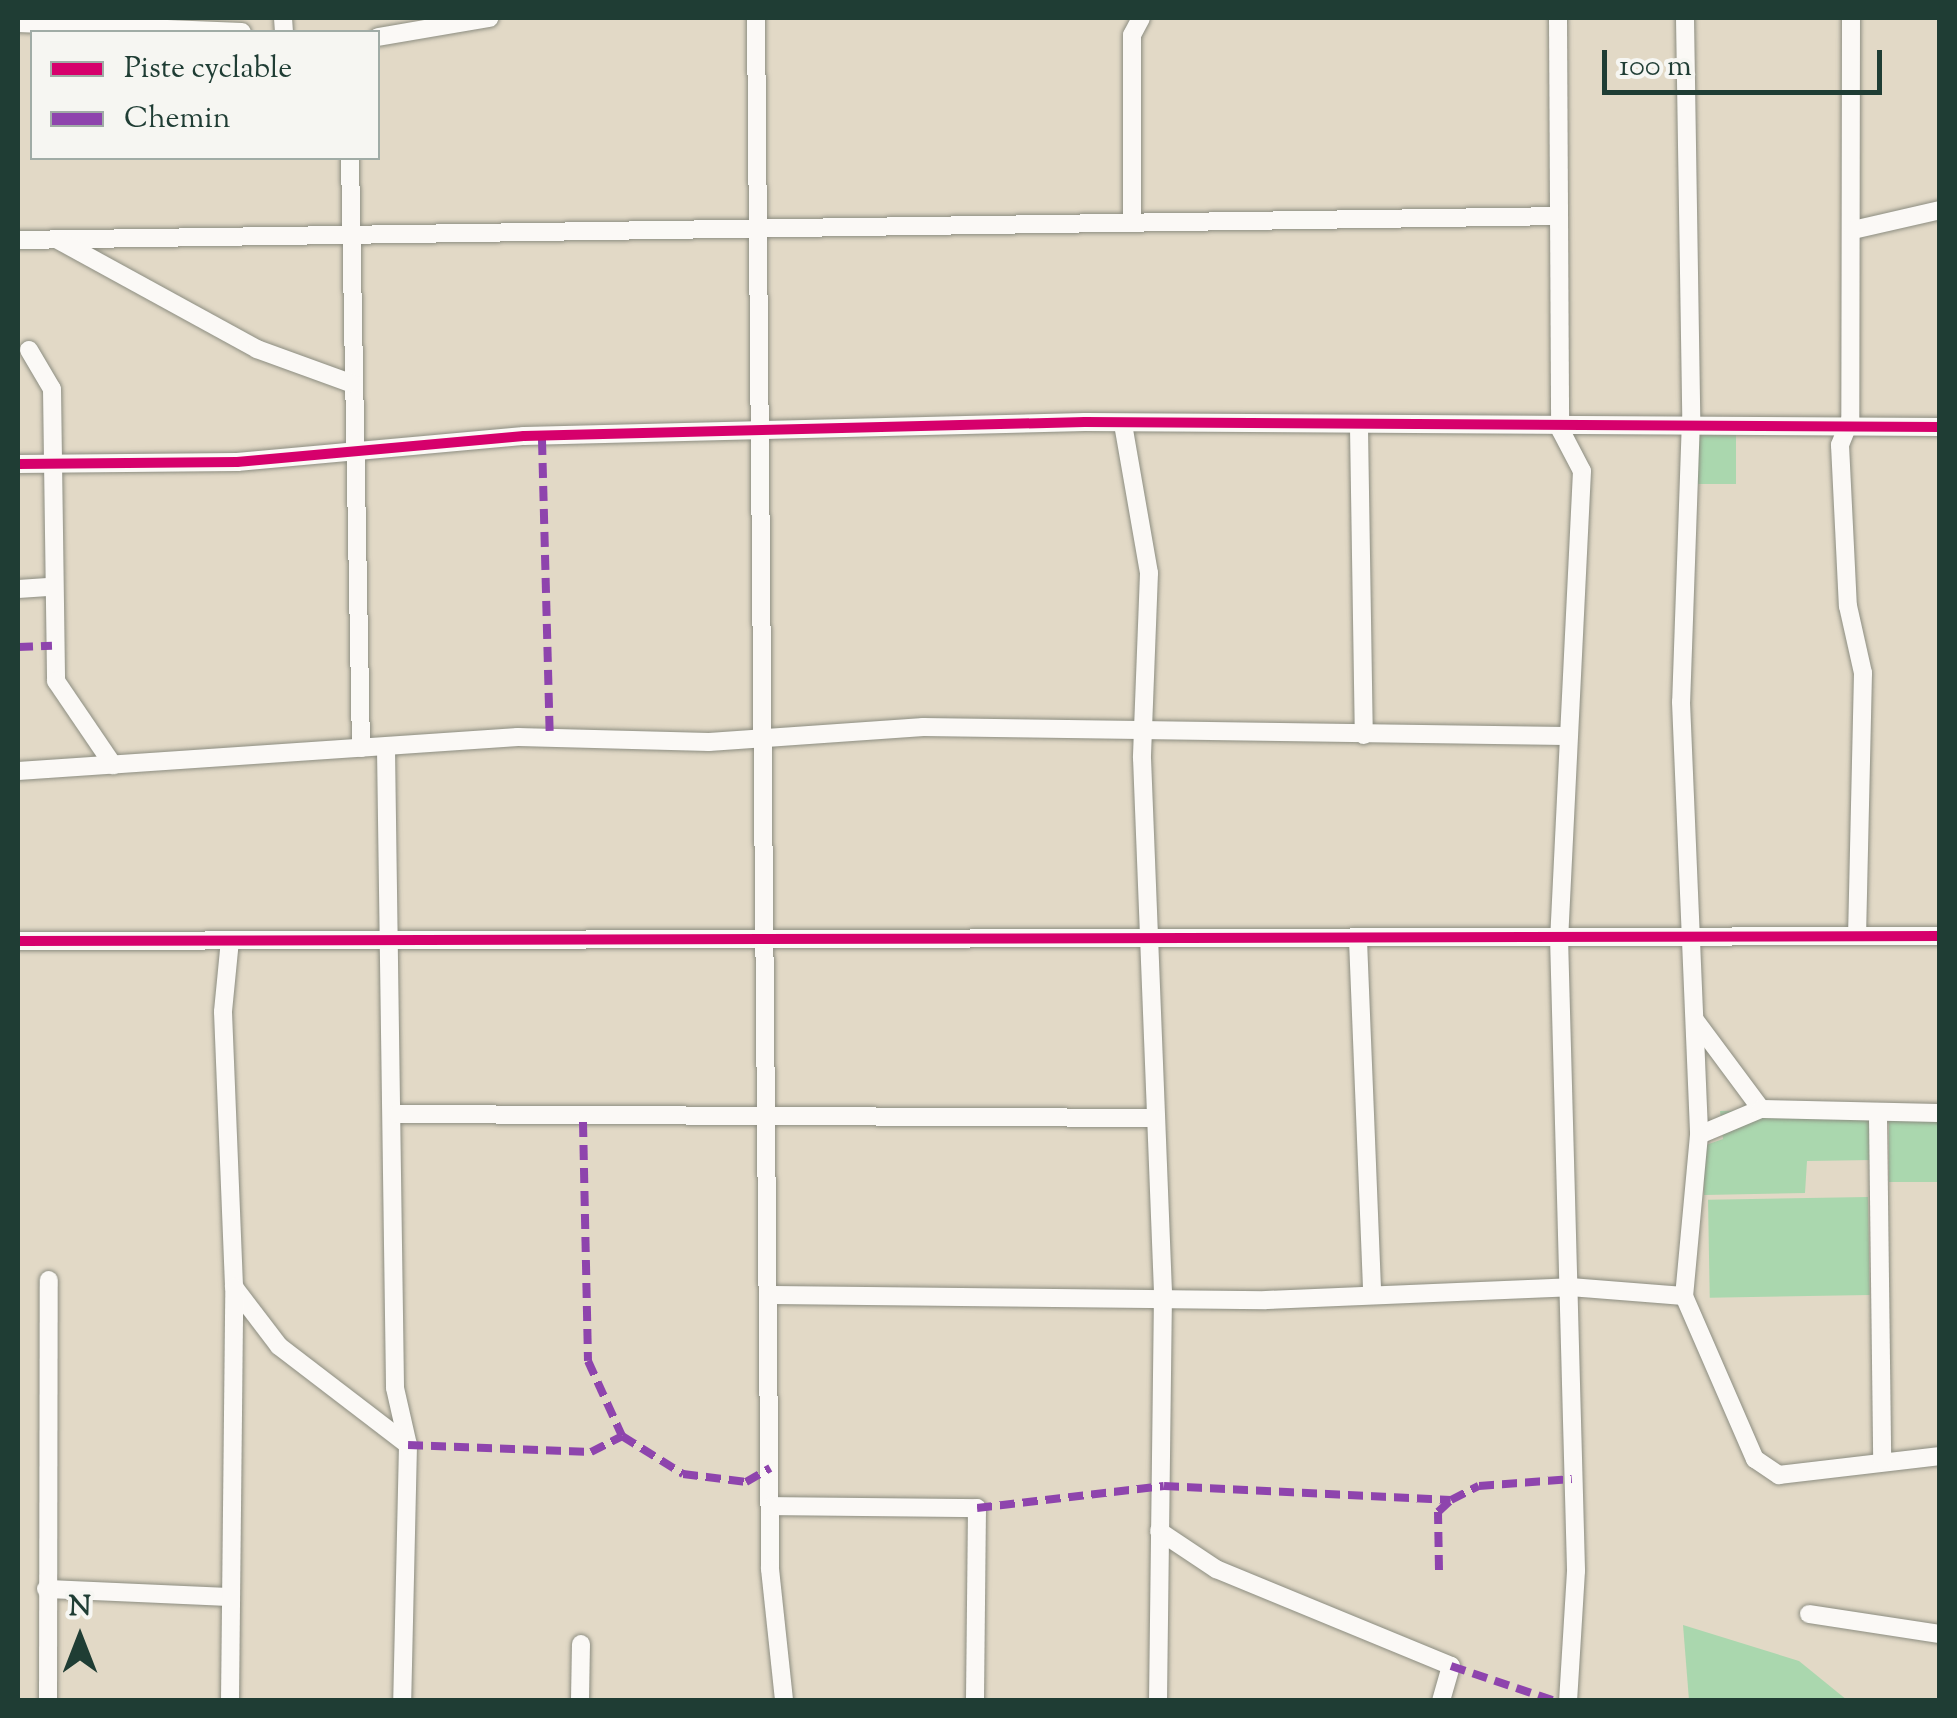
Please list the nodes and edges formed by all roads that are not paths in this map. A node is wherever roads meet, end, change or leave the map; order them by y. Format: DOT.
graph roads {
  1 [pos="489,18"];
  2 [pos="756,18"];
  3 [pos="1141,18"];
  4 [pos="1558,18"];
  5 [pos="1686,18"];
  6 [pos="1851,18"];
  7 [pos="51,20"];
  8 [pos="18,23"];
  9 [pos="210,30"];
  10 [pos="380,38"];
  11 [pos="350,160"];
  12 [pos="1940,210"];
  13 [pos="1558,216"];
  14 [pos="1132,222"];
  15 [pos="757,228"];
  16 [pos="1853,230"];
  17 [pos="350,238"];
  18 [pos="18,240"];
  19 [pos="58,240"];
  20 [pos="29,350"];
  21 [pos="352,384"];
  22 [pos="1691,419"];
  23 [pos="1850,420"];
  24 [pos="1122,424"];
  25 [pos="1940,426"];
  26 [pos="1358,428"];
  27 [pos="1560,429"];
  28 [pos="756,437"];
  29 [pos="354,446"];
  30 [pos="18,464"];
  31 [pos="49,464"];
  32 [pos="48,587"];
  33 [pos="18,590"];
  34 [pos="758,733"];
  35 [pos="1143,734"];
  36 [pos="1364,735"];
  37 [pos="1565,736"];
  38 [pos="360,748"];
  39 [pos="386,749"];
  40 [pos="113,765"];
  41 [pos="18,771"];
  42 [pos="1857,932"];
  43 [pos="1147,935"];
  44 [pos="390,936"];
  45 [pos="1687,936"];
  46 [pos="1940,936"];
  47 [pos="770,937"];
  48 [pos="1558,937"];
  49 [pos="18,940"];
  50 [pos="230,940"];
  51 [pos="1358,940"];
  52 [pos="1693,1016"];
  53 [pos="1760,1109"];
  54 [pos="1940,1113"];
  55 [pos="398,1114"];
  56 [pos="771,1114"];
  57 [pos="1878,1116"];
  58 [pos="1154,1118"];
  59 [pos="1699,1135"];
  60 [pos="49,1280"];
  61 [pos="234,1287"];
  62 [pos="1570,1287"];
  63 [pos="1163,1294"];
  64 [pos="773,1295"];
  65 [pos="1372,1295"];
  66 [pos="1684,1296"];
  67 [pos="408,1445"];
  68 [pos="1940,1456"];
  69 [pos="1882,1461"];
  70 [pos="772,1506"];
  71 [pos="1159,1532"];
  72 [pos="46,1588"];
  73 [pos="231,1597"];
  74 [pos="1809,1614"];
  75 [pos="1940,1634"];
  76 [pos="581,1644"];
  77 [pos="48,1700"];
  78 [pos="230,1700"];
  79 [pos="402,1700"];
  80 [pos="580,1700"];
  81 [pos="784,1700"];
  82 [pos="975,1700"];
  83 [pos="1158,1700"];
  84 [pos="1441,1700"];
  85 [pos="1568,1700"];
  1 -- 10 [label="street"];
  2 -- 15 [label="street"];
  3 -- 14 [label="street"];
  4 -- 13 [label="street"];
  5 -- 22 [label="street"];
  6 -- 16 [label="street"];
  7 -- 8 [label="street"];
  7 -- 9 [label="street"];
  11 -- 17 [label="street"];
  12 -- 16 [label="street"];
  13 -- 14 [label="street"];
  13 -- 27 [label="street"];
  14 -- 15 [label="street"];
  15 -- 17 [label="street"];
  15 -- 28 [label="street"];
  16 -- 23 [label="street"];
  17 -- 19 [label="street"];
  17 -- 21 [label="street"];
  18 -- 19 [label="street"];
  19 -- 21 [label="street"];
  20 -- 31 [label="street"];
  21 -- 29 [label="street"];
  22 -- 23 [label="street"];
  22 -- 27 [label="street"];
  22 -- 45 [label="street"];
  23 -- 25 [label="street"];
  23 -- 42 [label="street"];
  24 -- 26 [label="street"];
  24 -- 28 [label="street"];
  24 -- 35 [label="street"];
  26 -- 27 [label="street"];
  26 -- 36 [label="street"];
  27 -- 37 [label="street"];
  28 -- 29 [label="street"];
  28 -- 34 [label="street"];
  29 -- 31 [label="street"];
  29 -- 38 [label="street"];
  30 -- 31 [label="street"];
  31 -- 32 [label="street"];
  32 -- 33 [label="street"];
  32 -- 40 [label="street"];
  34 -- 35 [label="street"];
  34 -- 39 [label="street"];
  34 -- 47 [label="street"];
  35 -- 36 [label="street"];
  35 -- 43 [label="street"];
  36 -- 37 [label="street"];
  37 -- 48 [label="street"];
  38 -- 39 [label="street"];
  38 -- 40 [label="street"];
  39 -- 44 [label="street"];
  40 -- 41 [label="street"];
  42 -- 45 [label="street"];
  42 -- 46 [label="street"];
  43 -- 47 [label="street"];
  43 -- 51 [label="street"];
  43 -- 58 [label="street"];
  44 -- 47 [label="street"];
  44 -- 50 [label="street"];
  44 -- 55 [label="street"];
  45 -- 48 [label="street"];
  45 -- 52 [label="street"];
  47 -- 56 [label="street"];
  48 -- 51 [label="street"];
  48 -- 62 [label="street"];
  49 -- 50 [label="street"];
  50 -- 61 [label="street"];
  51 -- 65 [label="street"];
  52 -- 53 [label="street"];
  52 -- 59 [label="street"];
  53 -- 57 [label="street"];
  53 -- 59 [label="street"];
  54 -- 57 [label="street"];
  55 -- 56 [label="street"];
  55 -- 67 [label="street"];
  56 -- 58 [label="street"];
  56 -- 64 [label="street"];
  57 -- 69 [label="street"];
  58 -- 63 [label="street"];
  59 -- 66 [label="street"];
  60 -- 72 [label="street"];
  61 -- 67 [label="street"];
  61 -- 73 [label="street"];
  62 -- 65 [label="street"];
  62 -- 66 [label="street"];
  62 -- 85 [label="street"];
  63 -- 64 [label="street"];
  63 -- 65 [label="street"];
  63 -- 71 [label="street"];
  64 -- 70 [label="street"];
  66 -- 69 [label="street"];
  67 -- 79 [label="street"];
  68 -- 69 [label="street"];
  70 -- 81 [label="street"];
  70 -- 82 [label="street"];
  71 -- 83 [label="street"];
  71 -- 84 [label="street"];
  72 -- 73 [label="street"];
  72 -- 77 [label="street"];
  73 -- 78 [label="street"];
  74 -- 75 [label="street"];
  76 -- 80 [label="street"];
}
